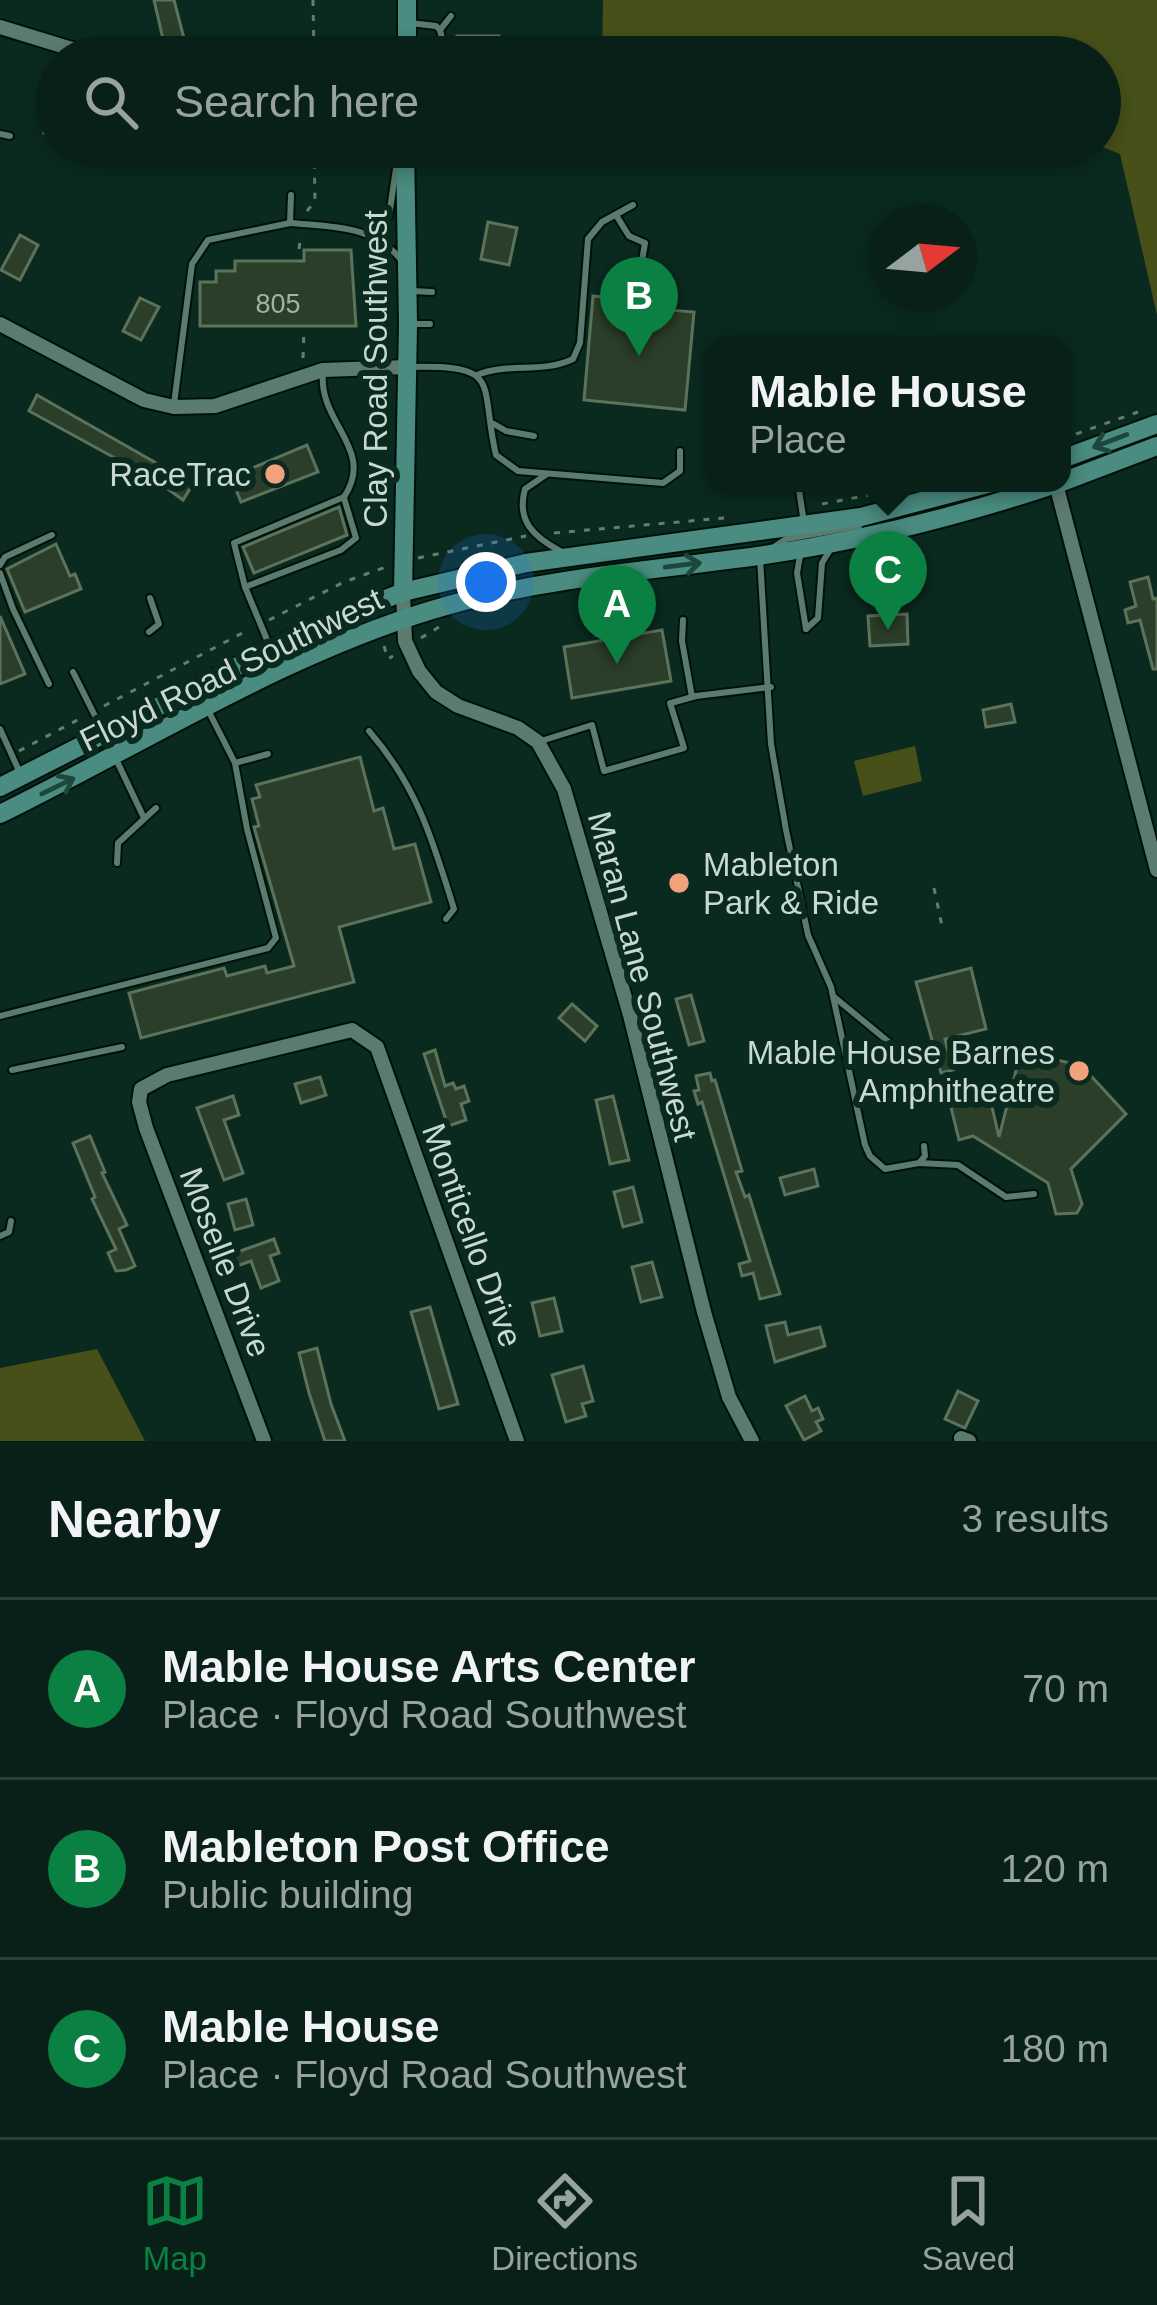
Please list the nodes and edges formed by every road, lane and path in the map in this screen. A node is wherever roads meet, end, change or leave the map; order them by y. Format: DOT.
graph roads {
  1 [pos="314,0"];
  2 [pos="407,0"];
  3 [pos="451,16"];
  4 [pos="408,23"];
  5 [pos="0,27"];
  6 [pos="440,30"];
  7 [pos="314,36"];
  8 [pos="407,36"];
  9 [pos="442,36"];
  10 [pos="36,38"];
  11 [pos="0,134"];
  12 [pos="10,136"];
  13 [pos="314,168"];
  14 [pos="398,168"];
  15 [pos="404,168"];
  16 [pos="291,195"];
  17 [pos="633,205"];
  18 [pos="307,211"];
  19 [pos="616,214"];
  20 [pos="290,223"];
  21 [pos="301,232"];
  22 [pos="369,232"];
  23 [pos="299,249"];
  24 [pos="407,267"];
  25 [pos="643,284"];
  26 [pos="407,291"];
  27 [pos="432,292"];
  28 [pos="0,324"];
  29 [pos="408,324"];
  30 [pos="430,324"];
  31 [pos="304,330"];
  32 [pos="303,358"];
  33 [pos="407,367"];
  34 [pos="323,370"];
  35 [pos="477,375"];
  36 [pos="174,407"];
  37 [pos="1138,412"];
  38 [pos="494,424"];
  39 [pos="1157,424"];
  40 [pos="534,436"];
  41 [pos="1071,436"];
  42 [pos="1157,446"];
  43 [pos="680,451"];
  44 [pos="1071,456"];
  45 [pos="550,473"];
  46 [pos="1071,478"];
  47 [pos="799,492"];
  48 [pos="959,492"];
  49 [pos="1030,492"];
  50 [pos="1061,492"];
  51 [pos="344,497"];
  52 [pos="905,507"];
  53 [pos="805,527"];
  54 [pos="52,535"];
  55 [pos="835,543"];
  56 [pos="809,548"];
  57 [pos="760,555"];
  58 [pos="570,556"];
  59 [pos="0,569"];
  60 [pos="245,587"];
  61 [pos="403,592"];
  62 [pos="150,598"];
  63 [pos="404,618"];
  64 [pos="683,620"];
  65 [pos="149,632"];
  66 [pos="271,648"];
  67 [pos="73,672"];
  68 [pos="49,684"];
  69 [pos="771,687"];
  70 [pos="692,697"];
  71 [pos="208,709"];
  72 [pos="0,729"];
  73 [pos="369,731"];
  74 [pos="104,733"];
  75 [pos="538,742"];
  76 [pos="268,754"];
  77 [pos="115,757"];
  78 [pos="236,763"];
  79 [pos="22,776"];
  80 [pos="0,787"];
  81 [pos="156,808"];
  82 [pos="0,814"];
  83 [pos="144,818"];
  84 [pos="117,862"];
  85 [pos="1157,870"];
  86 [pos="934,887"];
  87 [pos="446,919"];
  88 [pos="942,926"];
  89 [pos="832,995"];
  90 [pos="0,1016"];
  91 [pos="122,1047"];
  92 [pos="901,1058"];
  93 [pos="12,1070"];
  94 [pos="139,1102"];
  95 [pos="925,1146"];
  96 [pos="919,1163"];
  97 [pos="1034,1194"];
  98 [pos="11,1221"];
  99 [pos="0,1236"];
  100 [pos="264,1441"];
  101 [pos="517,1441"];
  102 [pos="752,1441"];
  1 -- 7 [label="path"];
  2 -- 4 [label="main road"];
  3 -- 6 [label="lane"];
  4 -- 6 [label="lane"];
  4 -- 8 [label="main road"];
  5 -- 10 [label="street"];
  6 -- 9 [label="lane"];
  11 -- 12 [label="lane"];
  13 -- 18 [label="path"];
  14 -- 22 [label="lane"];
  15 -- 24 [label="main road, Clay Road Southwest"];
  16 -- 20 [label="lane"];
  17 -- 19 [label="lane"];
  19 -- 25 [label="lane"];
  19 -- 35 [label="lane"];
  20 -- 22 [label="lane"];
  20 -- 36 [label="lane"];
  21 -- 23 [label="path"];
  22 -- 24 [label="lane"];
  24 -- 26 [label="main road, Clay Road Southwest"];
  26 -- 27 [label="lane"];
  26 -- 29 [label="main road, Clay Road Southwest"];
  28 -- 36 [label="street"];
  29 -- 30 [label="lane"];
  29 -- 33 [label="main road, Clay Road Southwest"];
  31 -- 32 [label="path"];
  33 -- 34 [label="street"];
  33 -- 35 [label="lane"];
  33 -- 61 [label="main road, Clay Road Southwest"];
  34 -- 36 [label="street"];
  34 -- 51 [label="lane"];
  35 -- 38 [label="lane"];
  37 -- 41 [label="path"];
  38 -- 40 [label="lane"];
  38 -- 45 [label="lane"];
  39 -- 44 [label="main road, one-way"];
  42 -- 46 [label="main road, Floyd Road Southwest"];
  43 -- 45 [label="lane"];
  45 -- 58 [label="lane"];
  47 -- 53 [label="lane"];
  48 -- 52 [label="main road, Floyd Road Southwest"];
  49 -- 55 [label="main road, Floyd Road Southwest"];
  50 -- 85 [label="street"];
  51 -- 60 [label="lane"];
  51 -- 60 [label="lane"];
  52 -- 53 [label="main road, Floyd Road Southwest"];
  52 -- 57 [label="lane"];
  53 -- 58 [label="main road, Floyd Road Southwest"];
  54 -- 59 [label="lane"];
  55 -- 56 [label="main road, Floyd Road Southwest"];
  55 -- 56 [label="lane"];
  56 -- 57 [label="main road, Floyd Road Southwest"];
  63 -- 57 [label="main road, Floyd Road Southwest, one-way"];
  57 -- 69 [label="lane"];
  58 -- 61 [label="main road, Floyd Road Southwest"];
  59 -- 68 [label="lane"];
  60 -- 66 [label="lane"];
  61 -- 63 [label="street"];
  61 -- 66 [label="main road, Floyd Road Southwest"];
  62 -- 65 [label="lane"];
  63 -- 71 [label="main road, Floyd Road Southwest"];
  63 -- 75 [label="street"];
  64 -- 70 [label="lane"];
  66 -- 74 [label="main road, Floyd Road Southwest"];
  67 -- 74 [label="lane"];
  69 -- 70 [label="lane"];
  69 -- 89 [label="lane"];
  70 -- 75 [label="lane"];
  71 -- 77 [label="main road, Floyd Road Southwest"];
  71 -- 78 [label="lane"];
  72 -- 79 [label="lane"];
  73 -- 87 [label="lane"];
  74 -- 79 [label="main road, Floyd Road Southwest"];
  75 -- 102 [label="street, Maran Lane Southwest"];
  76 -- 78 [label="lane"];
  82 -- 77 [label="main road, Floyd Road Southwest, one-way"];
  77 -- 83 [label="lane"];
  78 -- 90 [label="lane"];
  79 -- 80 [label="main road, Floyd Road Southwest"];
  81 -- 83 [label="lane"];
  83 -- 84 [label="lane"];
  86 -- 88 [label="path"];
  89 -- 92 [label="lane"];
  89 -- 96 [label="lane"];
  91 -- 93 [label="lane"];
  94 -- 100 [label="street, Moselle Drive"];
  94 -- 101 [label="street, Monticello Drive"];
  95 -- 96 [label="lane"];
  96 -- 97 [label="lane"];
  98 -- 99 [label="lane"];
}
